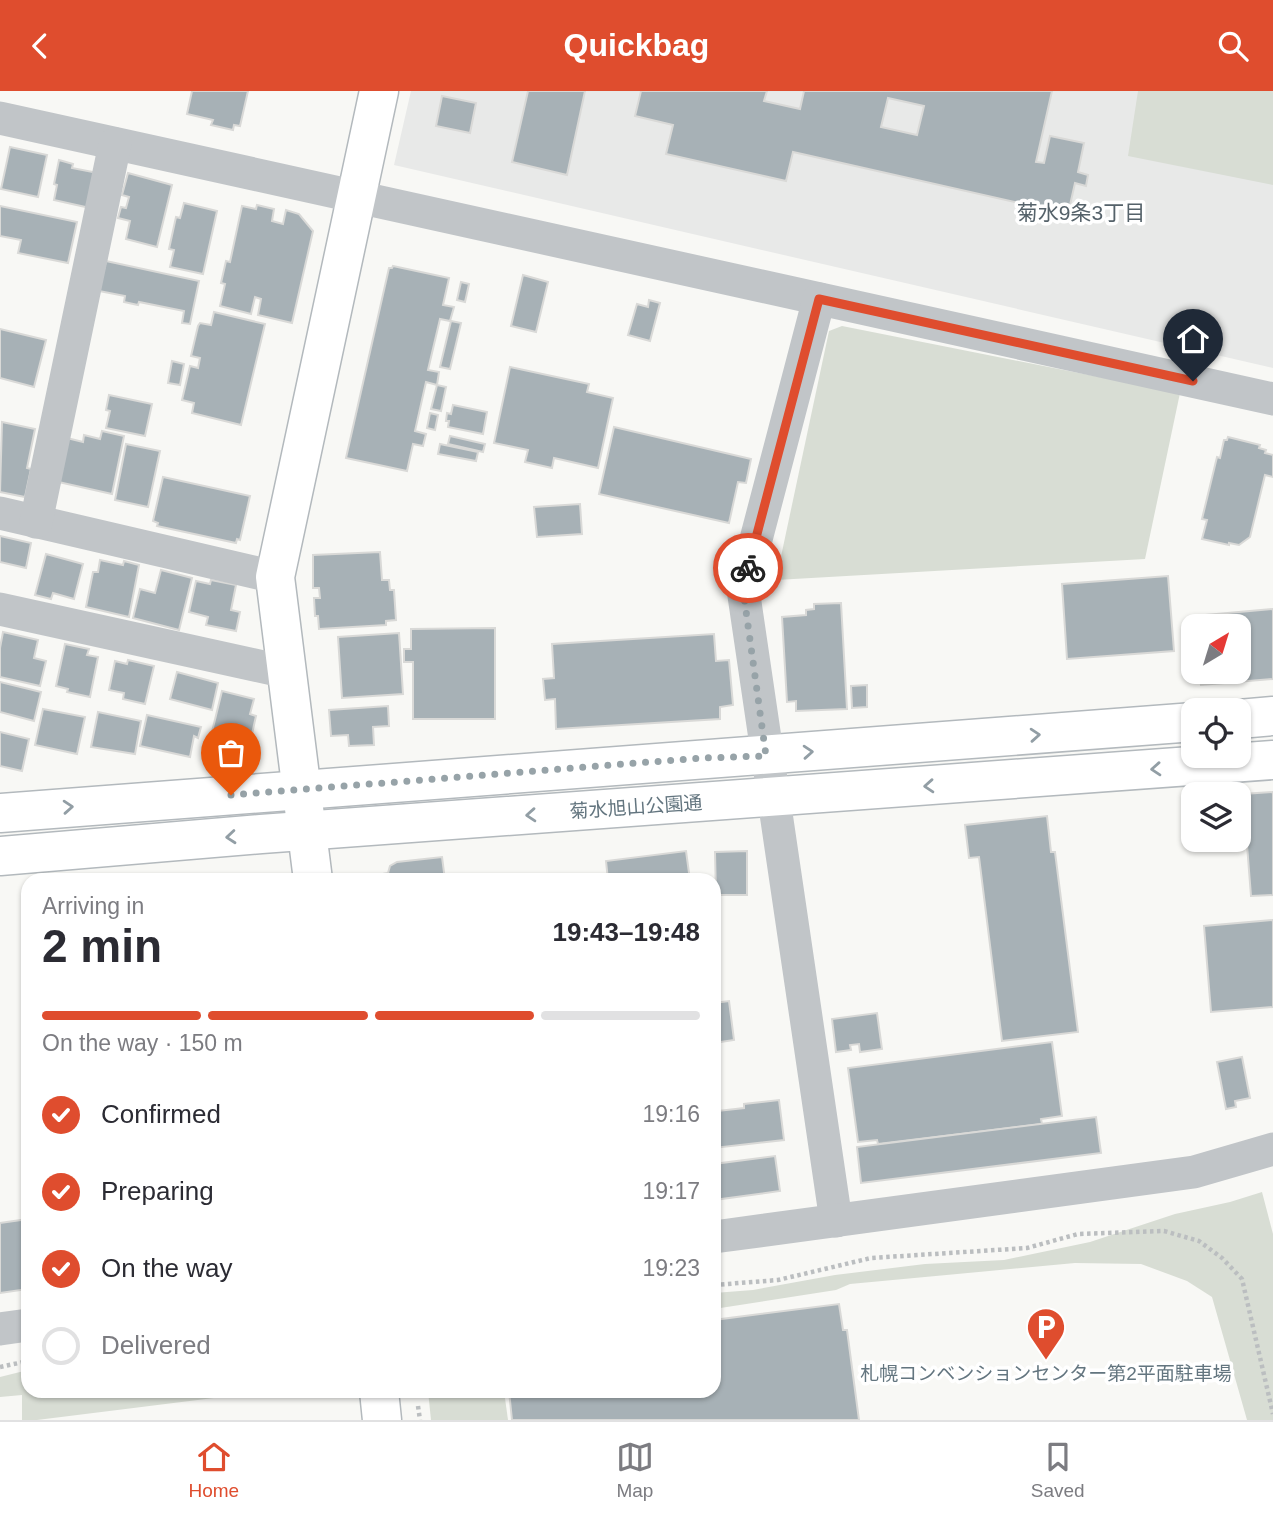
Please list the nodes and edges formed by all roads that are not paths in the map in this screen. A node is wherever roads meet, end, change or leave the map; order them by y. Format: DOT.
graph roads {
  1 [pos="379,91"];
  2 [pos="0,118"];
  3 [pos="115,144"];
  4 [pos="355,197"];
  5 [pos="819,299"];
  6 [pos="1273,399"];
  7 [pos="0,513"];
  8 [pos="36,521"];
  9 [pos="275,577"];
  10 [pos="0,610"];
  11 [pos="286,671"];
  12 [pos="1273,716"];
  13 [pos="1251,718"];
  14 [pos="1181,723"];
  15 [pos="766,756"];
  16 [pos="1273,760"];
  17 [pos="301,791"];
  18 [pos="772,798"];
  19 [pos="0,813"];
  20 [pos="306,831"];
  21 [pos="0,856"];
  22 [pos="312,873"];
  23 [pos="1273,1149"];
  24 [pos="836,1221"];
  25 [pos="721,1236"];
  26 [pos="21,1326"];
  27 [pos="0,1329"];
  28 [pos="380,1398"];
  29 [pos="382,1420"];
  1 -- 4 [label="street"];
  2 -- 3 [label="street"];
  3 -- 4 [label="street"];
  3 -- 8 [label="street"];
  4 -- 5 [label="street"];
  4 -- 9 [label="street"];
  5 -- 6 [label="street"];
  5 -- 15 [label="street"];
  7 -- 8 [label="street"];
  8 -- 9 [label="street"];
  9 -- 11 [label="street"];
  10 -- 11 [label="street"];
  11 -- 17 [label="street"];
  12 -- 13 [label="street"];
  15 -- 14 [label="street, one-way"];
  15 -- 17 [label="street"];
  15 -- 18 [label="street"];
  16 -- 18 [label="street, 菊水旭山公園通, one-way"];
  19 -- 17 [label="street, one-way"];
  17 -- 20 [label="street"];
  18 -- 20 [label="street, 菊水旭山公園通, one-way"];
  18 -- 24 [label="street"];
  20 -- 21 [label="street, 菊水旭山公園通, one-way"];
  20 -- 22 [label="street"];
  23 -- 24 [label="street"];
  24 -- 25 [label="street"];
  26 -- 27 [label="street"];
  28 -- 29 [label="street"];
}
